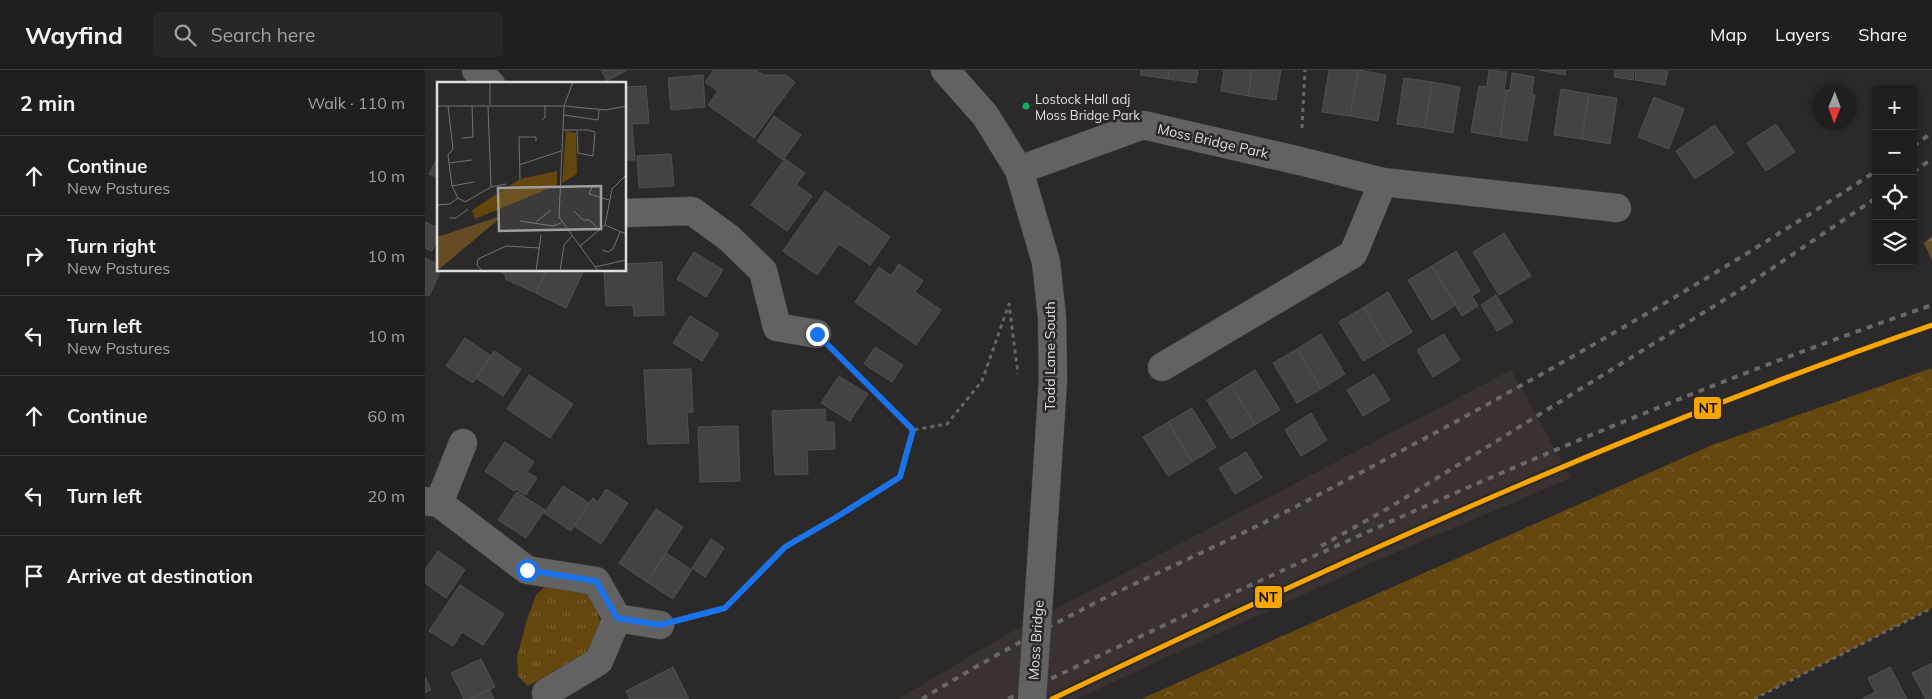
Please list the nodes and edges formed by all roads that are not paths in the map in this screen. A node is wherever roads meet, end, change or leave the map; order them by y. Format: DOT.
graph roads {
  1 [pos="476,70"];
  2 [pos="945,70"];
  3 [pos="489,82"];
  4 [pos="1019,170"];
  5 [pos="1383,182"];
  6 [pos="1617,208"];
  7 [pos="626,213"];
  8 [pos="817,334"];
  9 [pos="1161,368"];
  10 [pos="463,443"];
  11 [pos="432,502"];
  12 [pos="1040,581"];
  13 [pos="617,618"];
  14 [pos="660,625"];
  15 [pos="546,693"];
  16 [pos="1032,699"];
  1 -- 3 [label="street"];
  2 -- 4 [label="street, Todd Lane South"];
  4 -- 5 [label="street, Moss Bridge Park"];
  4 -- 12 [label="street, Todd Lane South"];
  5 -- 6 [label="street, Moss Bridge Park"];
  5 -- 9 [label="street"];
  7 -- 8 [label="street"];
  10 -- 11 [label="street"];
  11 -- 13 [label="street"];
  12 -- 16 [label="street, Moss Bridge, bridge"];
  13 -- 14 [label="street"];
  13 -- 15 [label="street"];
}
